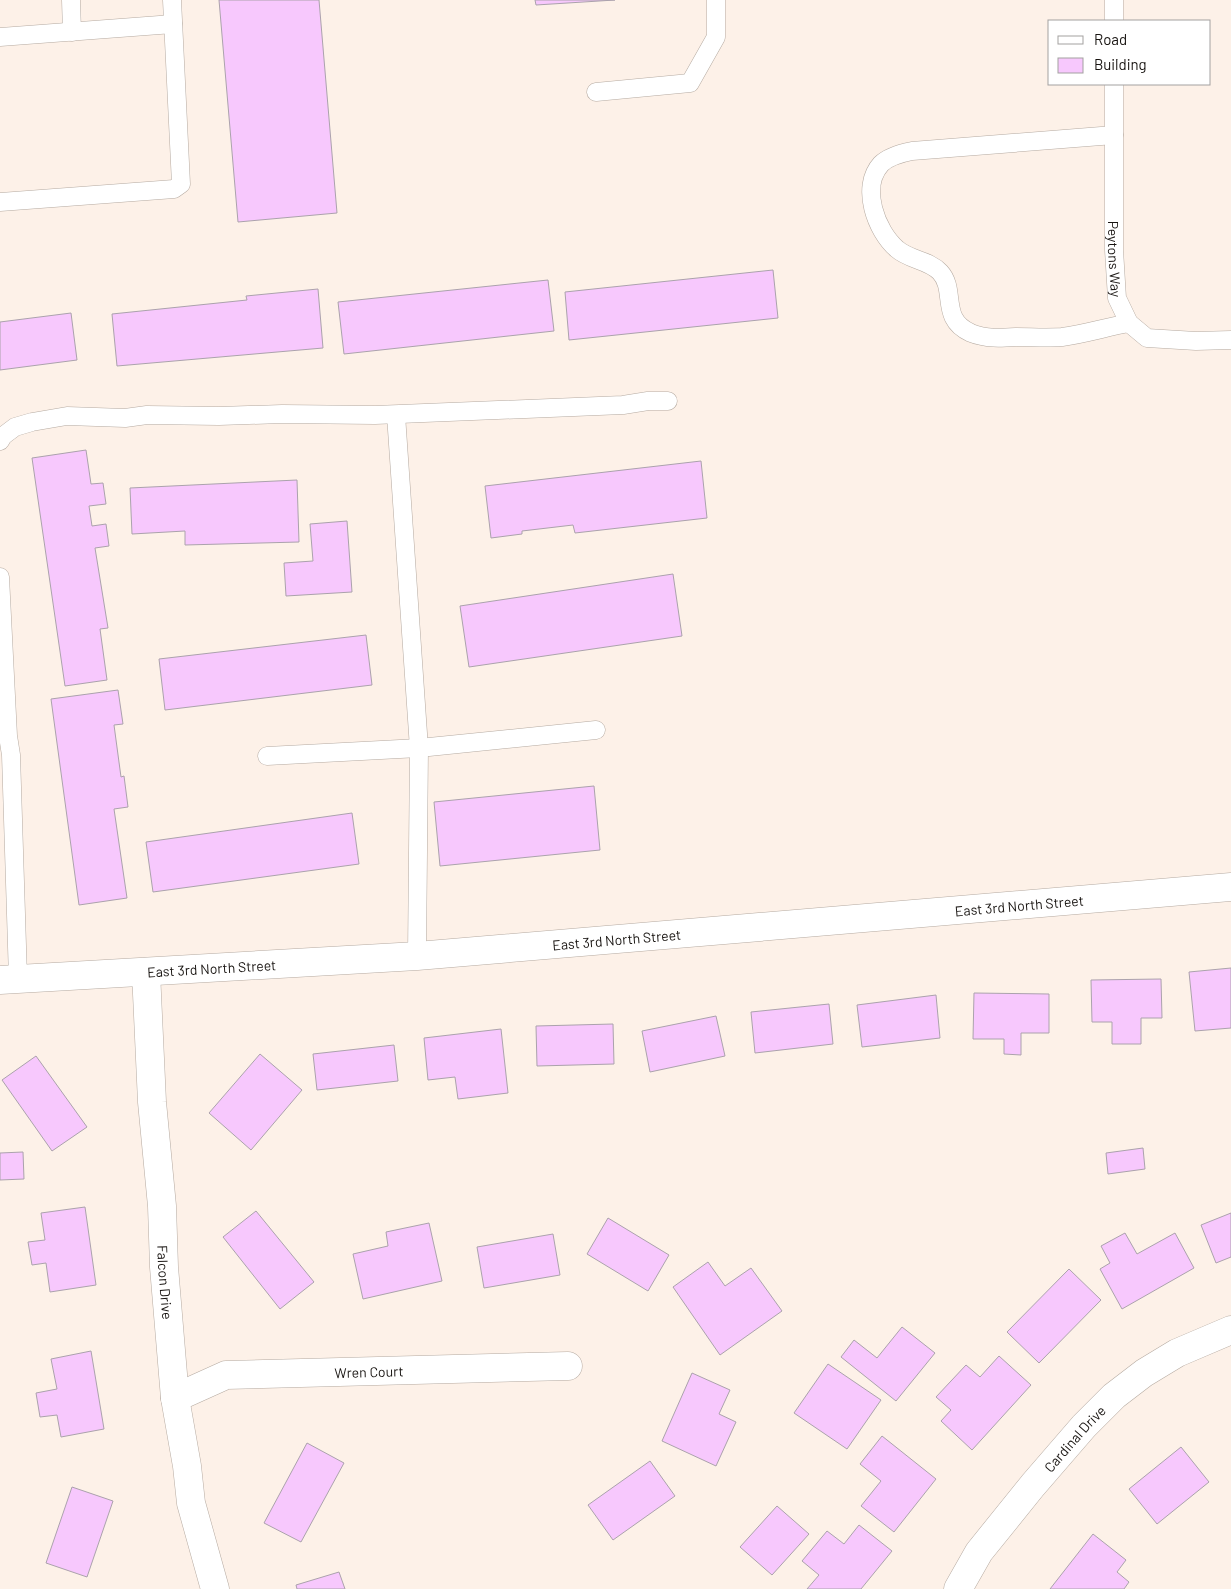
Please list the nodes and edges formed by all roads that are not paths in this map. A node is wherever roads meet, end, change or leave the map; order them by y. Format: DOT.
graph roads {
  1 [pos="71,0"];
  2 [pos="172,0"];
  3 [pos="716,0"];
  4 [pos="1114,0"];
  5 [pos="1114,20"];
  6 [pos="173,24"];
  7 [pos="72,32"];
  8 [pos="0,37"];
  9 [pos="1114,85"];
  10 [pos="596,92"];
  11 [pos="1114,135"];
  12 [pos="0,202"];
  13 [pos="1129,323"];
  14 [pos="1231,340"];
  15 [pos="668,401"];
  16 [pos="396,414"];
  17 [pos="0,441"];
  18 [pos="0,577"];
  19 [pos="596,730"];
  20 [pos="419,748"];
  21 [pos="267,756"];
  22 [pos="1231,887"];
  23 [pos="417,956"];
  24 [pos="146,972"];
  25 [pos="9,979"];
  26 [pos="1231,1330"];
  27 [pos="568,1366"];
  28 [pos="175,1398"];
  29 [pos="215,1589"];
  30 [pos="958,1589"];
  1 -- 7 [label="lane"];
  2 -- 6 [label="lane"];
  3 -- 10 [label="lane"];
  4 -- 5 [label="lane"];
  6 -- 7 [label="lane"];
  6 -- 12 [label="lane"];
  7 -- 8 [label="lane"];
  9 -- 11 [label="lane, Peytons Way"];
  11 -- 13 [label="lane, Peytons Way"];
  11 -- 13 [label="lane"];
  13 -- 14 [label="lane, Peytons Way"];
  15 -- 16 [label="lane"];
  16 -- 17 [label="lane"];
  16 -- 20 [label="lane"];
  18 -- 25 [label="lane"];
  19 -- 20 [label="lane"];
  20 -- 21 [label="lane"];
  20 -- 23 [label="lane"];
  22 -- 23 [label="street, East 3rd North Street"];
  23 -- 24 [label="street, East 3rd North Street"];
  24 -- 25 [label="street, East 3rd North Street"];
  24 -- 28 [label="street, Falcon Drive"];
  26 -- 30 [label="street, Cardinal Drive"];
  27 -- 28 [label="street, Wren Court"];
  28 -- 29 [label="street, Falcon Drive"];
}
